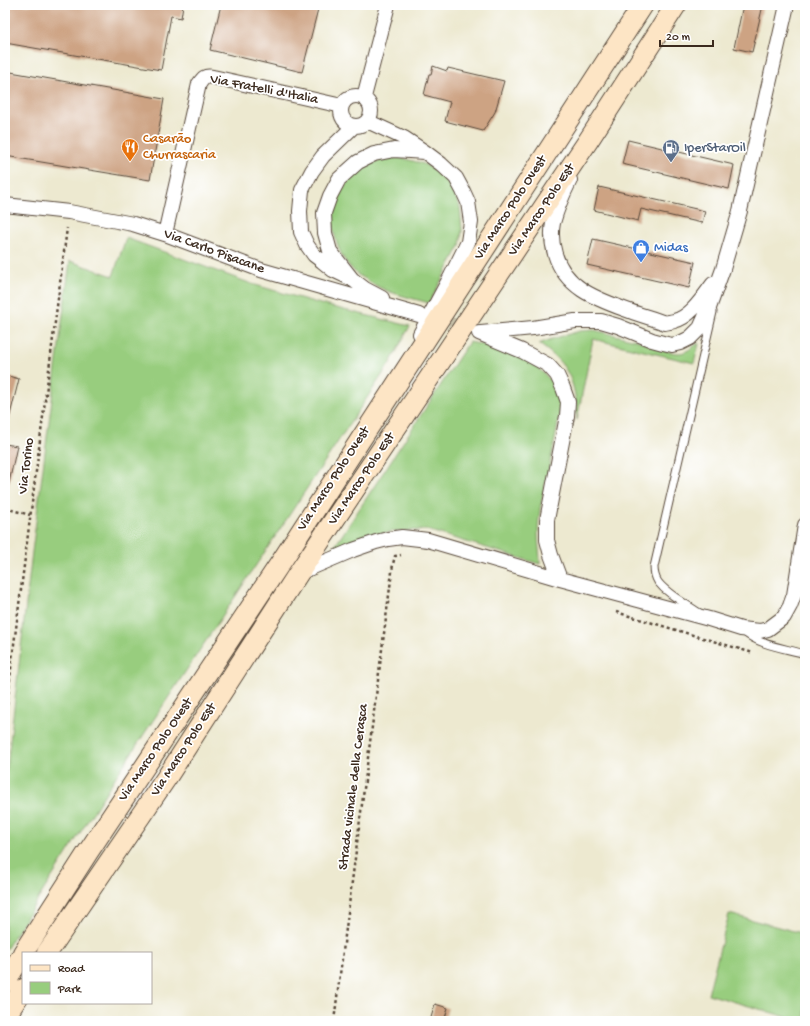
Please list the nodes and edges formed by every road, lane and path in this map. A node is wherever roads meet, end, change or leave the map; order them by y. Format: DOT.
graph roads {
  1 [pos="388,5"];
  2 [pos="643,5"];
  3 [pos="676,5"];
  4 [pos="787,5"];
  5 [pos="364,98"];
  6 [pos="342,106"];
  7 [pos="368,121"];
  8 [pos="354,126"];
  9 [pos="588,141"];
  10 [pos="425,152"];
  11 [pos="5,205"];
  12 [pos="69,212"];
  13 [pos="165,234"];
  14 [pos="723,268"];
  15 [pos="352,279"];
  16 [pos="393,388"];
  17 [pos="5,508"];
  18 [pos="30,515"];
  19 [pos="805,525"];
  20 [pos="395,556"];
  21 [pos="298,574"];
  22 [pos="560,579"];
  23 [pos="709,619"];
  24 [pos="741,629"];
  25 [pos="805,654"];
  26 [pos="5,658"];
  27 [pos="12,660"];
  28 [pos="5,723"];
  29 [pos="24,952"];
  30 [pos="48,952"];
  31 [pos="22,955"];
  32 [pos="5,982"];
  33 [pos="22,991"];
  34 [pos="5,1017"];
  35 [pos="334,1021"];
  1 -- 5 [label="street"];
  2 -- 16 [label="street, Via Marco Polo Ovest"];
  3 -- 9 [label="street, Via Marco Polo Est"];
  4 -- 14 [label="street"];
  5 -- 6 [label="street"];
  5 -- 7 [label="street"];
  6 -- 8 [label="street"];
  6 -- 13 [label="street, Via Fratelli d'Italia"];
  7 -- 8 [label="street"];
  7 -- 10 [label="street"];
  8 -- 15 [label="street"];
  9 -- 14 [label="street"];
  9 -- 21 [label="street, Via Marco Polo Est"];
  10 -- 15 [label="street"];
  10 -- 16 [label="street"];
  11 -- 12 [label="street, Via Carlo Pisacane"];
  12 -- 13 [label="street, Via Carlo Pisacane"];
  12 -- 18 [label="path, Via Torino"];
  13 -- 15 [label="street, Via Carlo Pisacane"];
  14 -- 22 [label="street"];
  14 -- 23 [label="lane"];
  16 -- 29 [label="street, Via Marco Polo Ovest"];
  17 -- 18 [label="path"];
  18 -- 27 [label="path, Via Torino"];
  19 -- 24 [label="street"];
  20 -- 35 [label="path, Strada vicinale della Cerasca"];
  21 -- 22 [label="street"];
  21 -- 30 [label="street, Via Marco Polo Est"];
  22 -- 23 [label="street"];
  23 -- 24 [label="street"];
  24 -- 25 [label="lane"];
  26 -- 27 [label="path"];
  27 -- 28 [label="path, Via Torino"];
  31 -- 32 [label="street, Via Marco Polo Ovest"];
  33 -- 34 [label="street"];
}
